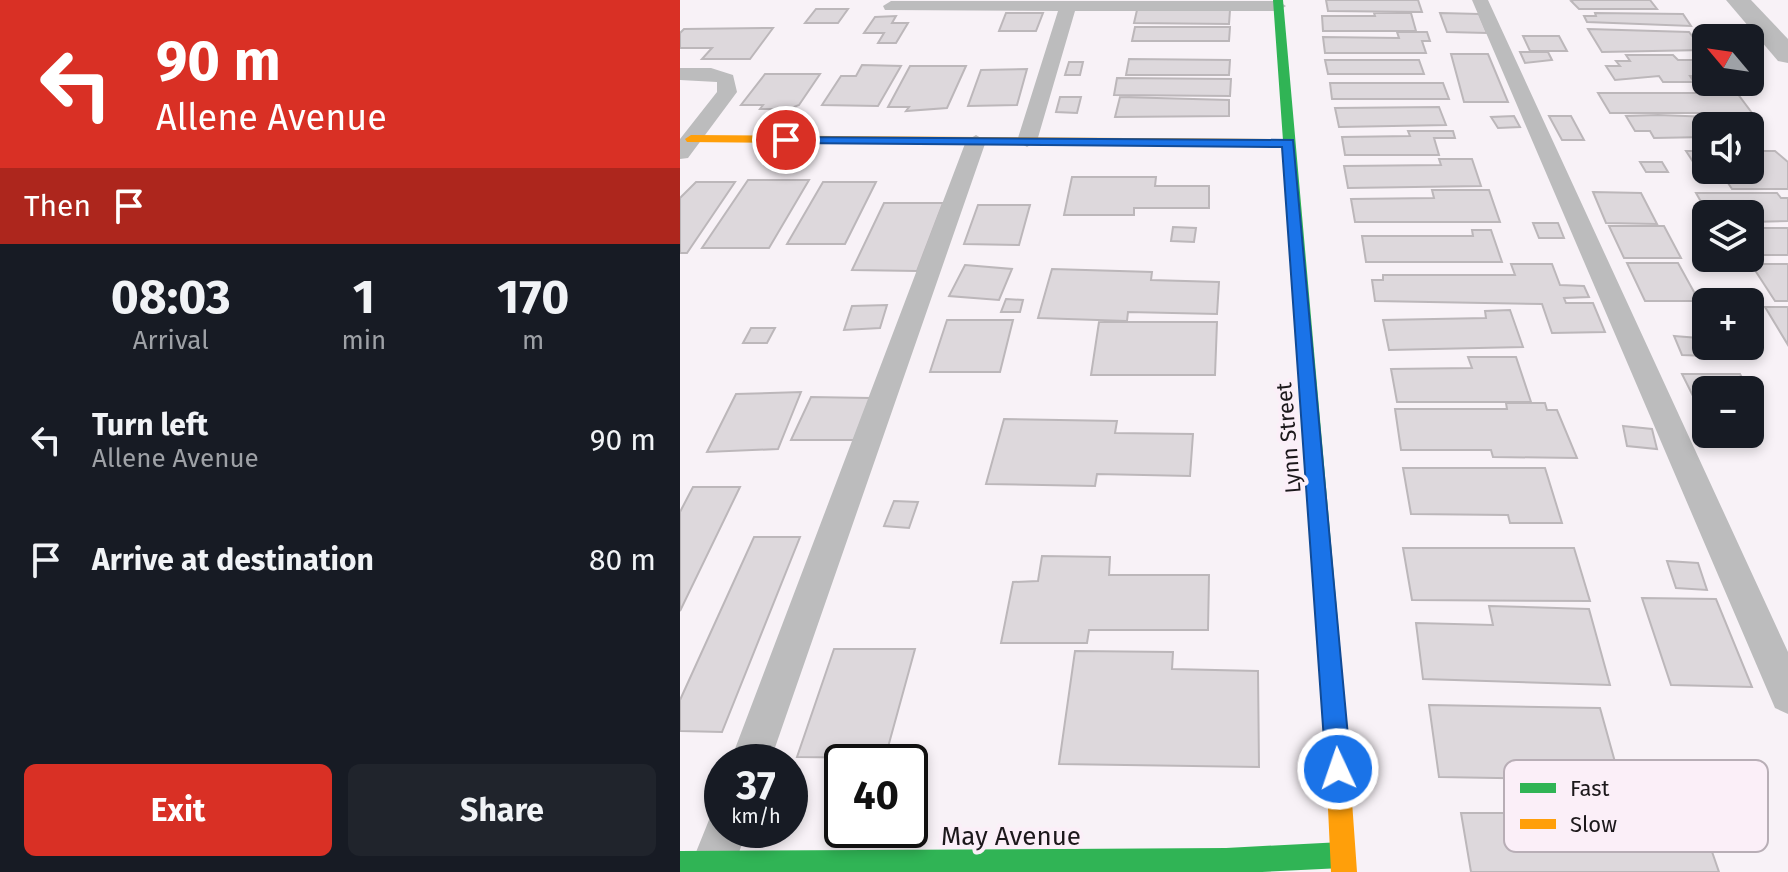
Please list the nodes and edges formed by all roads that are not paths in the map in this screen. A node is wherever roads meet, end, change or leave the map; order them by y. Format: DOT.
graph roads {
  1 [pos="1480,0"];
  2 [pos="1738,0"];
  3 [pos="1278,3"];
  4 [pos="1068,5"];
  5 [pos="891,6"];
  6 [pos="1788,55"];
  7 [pos="680,74"];
  8 [pos="976,141"];
  9 [pos="1027,141"];
  10 [pos="1288,143"];
  11 [pos="685,146"];
  12 [pos="1788,695"];
  13 [pos="757,744"];
  14 [pos="707,857"];
  15 [pos="1343,863"];
  1 -- 12 [label="lane"];
  2 -- 6 [label="street"];
  3 -- 4 [label="lane"];
  3 -- 10 [label="street, Lynn Street"];
  4 -- 5 [label="lane"];
  4 -- 9 [label="lane"];
  7 -- 11 [label="lane"];
  8 -- 9 [label="street"];
  8 -- 11 [label="street"];
  8 -- 13 [label="lane"];
  9 -- 10 [label="street"];
  10 -- 15 [label="street, Lynn Street"];
  14 -- 15 [label="street, May Avenue"];
}
